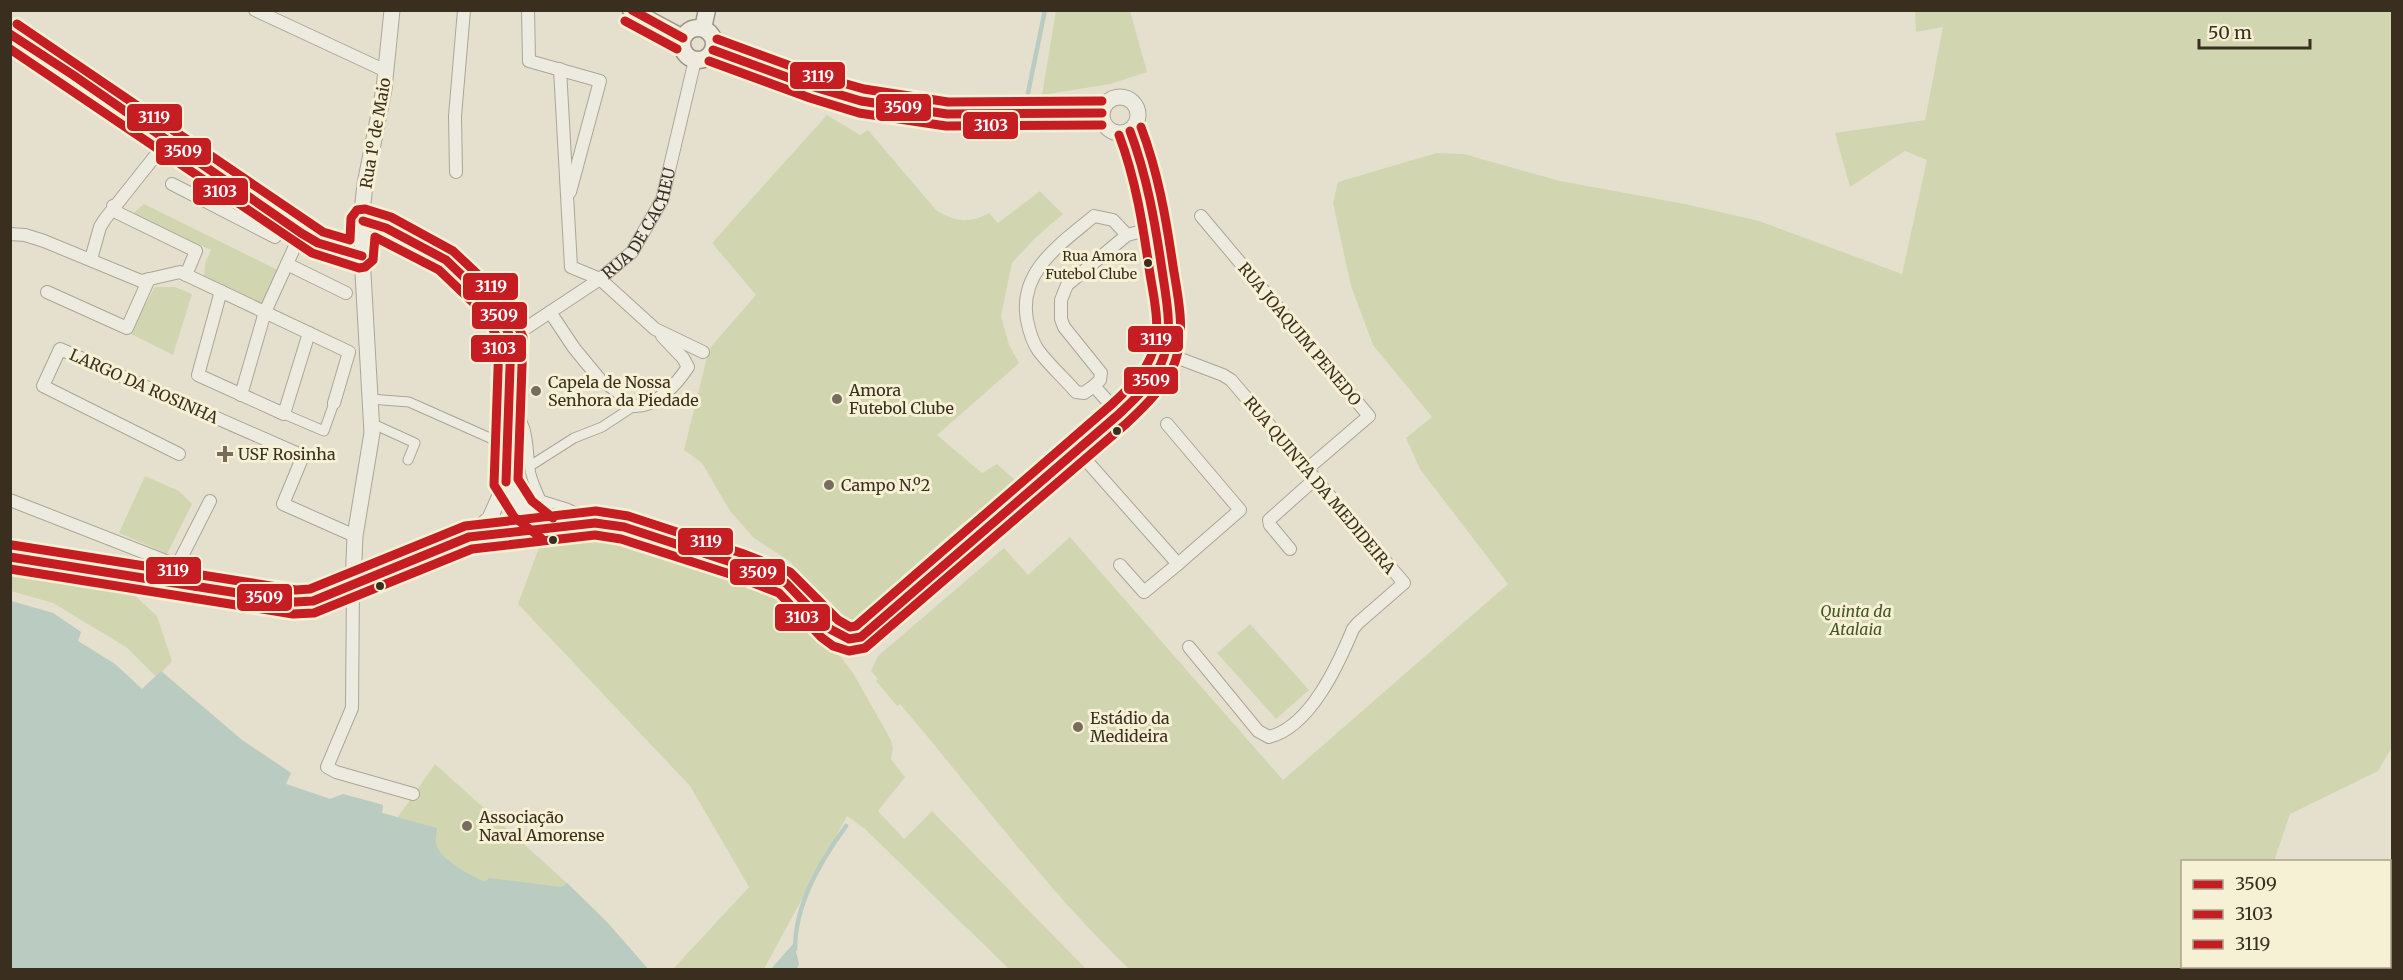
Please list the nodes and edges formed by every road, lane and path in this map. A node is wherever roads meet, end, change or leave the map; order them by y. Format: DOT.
graph roads {
  1 [pos="255,10"];
  2 [pos="392,10"];
  3 [pos="464,10"];
  4 [pos="528,10"];
  5 [pos="631,10"];
  6 [pos="707,10"];
  7 [pos="703,28"];
  8 [pos="10,34"];
  9 [pos="683,38"];
  10 [pos="713,50"];
  11 [pos="695,60"];
  12 [pos="560,69"];
  13 [pos="386,71"];
  14 [pos="1102,112"];
  15 [pos="1130,131"];
  16 [pos="167,141"];
  17 [pos="456,172"];
  18 [pos="172,184"];
  19 [pos="235,189"];
  20 [pos="566,205"];
  21 [pos="113,206"];
  22 [pos="225,211"];
  23 [pos="1201,216"];
  24 [pos="363,221"];
  25 [pos="1154,228"];
  26 [pos="301,233"];
  27 [pos="10,234"];
  28 [pos="1126,235"];
  29 [pos="275,237"];
  30 [pos="362,256"];
  31 [pos="91,259"];
  32 [pos="287,264"];
  33 [pos="186,275"];
  34 [pos="149,279"];
  35 [pos="600,279"];
  36 [pos="221,291"];
  37 [pos="47,292"];
  38 [pos="346,292"];
  39 [pos="265,312"];
  40 [pos="550,312"];
  41 [pos="655,328"];
  42 [pos="309,333"];
  43 [pos="511,338"];
  44 [pos="703,352"];
  45 [pos="1166,353"];
  46 [pos="602,382"];
  47 [pos="1094,386"];
  48 [pos="241,395"];
  49 [pos="370,399"];
  50 [pos="334,403"];
  51 [pos="509,404"];
  52 [pos="634,406"];
  53 [pos="284,414"];
  54 [pos="1119,414"];
  55 [pos="371,423"];
  56 [pos="1167,424"];
  57 [pos="508,446"];
  58 [pos="1077,450"];
  59 [pos="179,454"];
  60 [pos="408,460"];
  61 [pos="530,466"];
  62 [pos="1311,474"];
  63 [pos="506,482"];
  64 [pos="10,500"];
  65 [pos="210,501"];
  66 [pos="595,523"];
  67 [pos="547,528"];
  68 [pos="355,536"];
  69 [pos="469,537"];
  70 [pos="1290,549"];
  71 [pos="10,557"];
  72 [pos="1178,564"];
  73 [pos="1120,565"];
  74 [pos="177,566"];
  75 [pos="189,585"];
  76 [pos="353,585"];
  77 [pos="1189,647"];
  78 [pos="413,794"];
  1 -- 13 [label="street"];
  2 -- 13 [label="street, Rua 1º de Maio"];
  3 -- 17 [label="street"];
  4 -- 12 [label="street"];
  5 -- 9 [label="main road"];
  6 -- 7 [label="main road"];
  7 -- 9 [label="main road"];
  7 -- 10 [label="main road"];
  8 -- 16 [label="street"];
  9 -- 11 [label="main road"];
  10 -- 11 [label="main road"];
  10 -- 14 [label="street"];
  11 -- 35 [label="street, RUA DE CACHEU"];
  12 -- 20 [label="street"];
  12 -- 20 [label="street"];
  13 -- 24 [label="street, Rua 1º de Maio"];
  14 -- 15 [label="street"];
  14 -- 15 [label="street"];
  15 -- 25 [label="street"];
  16 -- 19 [label="street"];
  16 -- 21 [label="street"];
  18 -- 22 [label="street"];
  19 -- 22 [label="street"];
  19 -- 26 [label="street"];
  20 -- 35 [label="street"];
  21 -- 31 [label="street"];
  21 -- 33 [label="street"];
  22 -- 29 [label="street"];
  23 -- 62 [label="street, RUA JOAQUIM PENEDO"];
  24 -- 30 [label="street, Rua 1º de Maio"];
  24 -- 43 [label="street"];
  25 -- 28 [label="street"];
  25 -- 45 [label="street"];
  26 -- 30 [label="street"];
  26 -- 32 [label="street"];
  27 -- 31 [label="street"];
  28 -- 47 [label="street"];
  28 -- 47 [label="street"];
  30 -- 49 [label="street, Rua 1º de Maio"];
  31 -- 34 [label="street"];
  32 -- 38 [label="street"];
  32 -- 39 [label="street"];
  33 -- 34 [label="street"];
  33 -- 36 [label="street"];
  34 -- 37 [label="street"];
  35 -- 40 [label="street, RUA DE CACHEU"];
  35 -- 41 [label="street"];
  36 -- 39 [label="street"];
  36 -- 48 [label="street"];
  39 -- 42 [label="street"];
  39 -- 48 [label="street"];
  40 -- 43 [label="street, RUA DE CACHEU"];
  40 -- 46 [label="street"];
  41 -- 44 [label="street"];
  41 -- 52 [label="street"];
  42 -- 50 [label="street"];
  42 -- 53 [label="street"];
  43 -- 51 [label="street"];
  45 -- 54 [label="street"];
  45 -- 62 [label="street, RUA QUINTA DA MEDIDEIRA"];
  46 -- 52 [label="street"];
  47 -- 54 [label="street"];
  48 -- 53 [label="street"];
  49 -- 55 [label="street, Rua 1º de Maio"];
  49 -- 57 [label="street"];
  50 -- 53 [label="street"];
  51 -- 57 [label="street"];
  51 -- 61 [label="street"];
  52 -- 61 [label="street"];
  54 -- 58 [label="street"];
  55 -- 60 [label="street"];
  55 -- 68 [label="street, Rua 1º de Maio"];
  56 -- 72 [label="street"];
  57 -- 63 [label="street"];
  58 -- 66 [label="street"];
  58 -- 72 [label="street"];
  59 -- 68 [label="street, LARGO DA ROSINHA"];
  61 -- 66 [label="street"];
  62 -- 70 [label="street"];
  62 -- 77 [label="street, RUA QUINTA DA MEDIDEIRA"];
  63 -- 67 [label="street"];
  63 -- 69 [label="street"];
  64 -- 74 [label="street"];
  65 -- 74 [label="street"];
  66 -- 67 [label="street"];
  67 -- 69 [label="street"];
  68 -- 76 [label="street, Rua 1º de Maio"];
  69 -- 76 [label="street"];
  71 -- 75 [label="street"];
  72 -- 73 [label="street"];
  74 -- 75 [label="street"];
  75 -- 76 [label="street"];
  76 -- 78 [label="street"];
}
